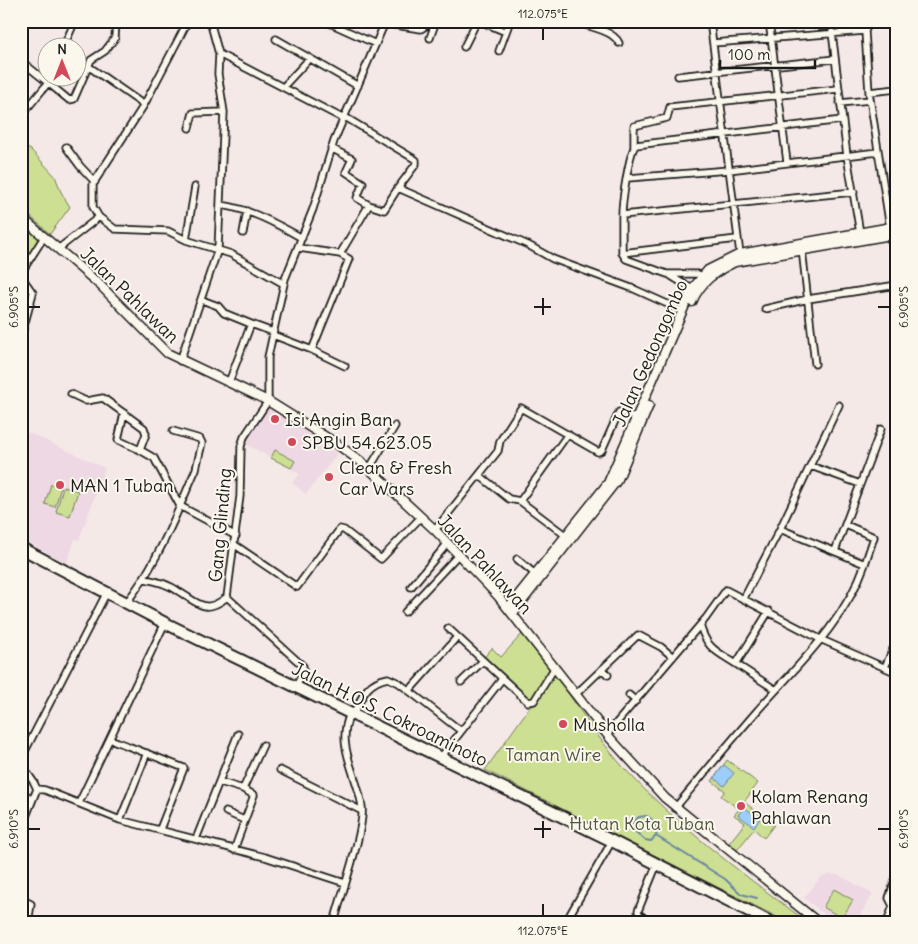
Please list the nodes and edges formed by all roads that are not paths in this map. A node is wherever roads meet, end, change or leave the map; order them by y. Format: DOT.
graph roads {
  1 [pos="75,21"];
  2 [pos="116,21"];
  3 [pos="188,21"];
  4 [pos="210,21"];
  5 [pos="325,21"];
  6 [pos="428,21"];
  7 [pos="436,21"];
  8 [pos="478,21"];
  9 [pos="510,21"];
  10 [pos="568,21"];
  11 [pos="710,21"];
  12 [pos="770,21"];
  13 [pos="870,21"];
  14 [pos="893,21"];
  15 [pos="384,24"];
  16 [pos="865,31"];
  17 [pos="506,32"];
  18 [pos="832,32"];
  19 [pos="67,38"];
  20 [pos="430,38"];
  21 [pos="772,38"];
  22 [pos="276,39"];
  23 [pos="619,43"];
  24 [pos="713,43"];
  25 [pos="376,44"];
  26 [pos="464,47"];
  27 [pos="897,48"];
  28 [pos="499,51"];
  29 [pos="219,54"];
  30 [pos="834,58"];
  31 [pos="309,59"];
  32 [pos="21,61"];
  33 [pos="88,66"];
  34 [pos="775,67"];
  35 [pos="716,72"];
  36 [pos="38,73"];
  37 [pos="678,76"];
  38 [pos="284,86"];
  39 [pos="358,86"];
  40 [pos="41,88"];
  41 [pos="56,88"];
  42 [pos="78,88"];
  43 [pos="838,89"];
  44 [pos="897,89"];
  45 [pos="869,92"];
  46 [pos="778,94"];
  47 [pos="870,100"];
  48 [pos="719,101"];
  49 [pos="840,103"];
  50 [pos="144,105"];
  51 [pos="224,112"];
  52 [pos="21,116"];
  53 [pos="345,118"];
  54 [pos="842,120"];
  55 [pos="782,127"];
  56 [pos="189,128"];
  57 [pos="724,134"];
  58 [pos="66,147"];
  59 [pos="634,147"];
  60 [pos="331,148"];
  61 [pos="878,152"];
  62 [pos="847,156"];
  63 [pos="787,162"];
  64 [pos="729,170"];
  65 [pos="628,178"];
  66 [pos="95,182"];
  67 [pos="195,187"];
  68 [pos="398,188"];
  69 [pos="854,192"];
  70 [pos="221,205"];
  71 [pos="369,205"];
  72 [pos="733,205"];
  73 [pos="247,211"];
  74 [pos="622,214"];
  75 [pos="21,216"];
  76 [pos="98,217"];
  77 [pos="890,229"];
  78 [pos="243,233"];
  79 [pos="860,233"];
  80 [pos="897,234"];
  81 [pos="44,237"];
  82 [pos="302,238"];
  83 [pos="737,239"];
  84 [pos="186,240"];
  85 [pos="58,248"];
  86 [pos="298,248"];
  87 [pos="218,249"];
  88 [pos="802,249"];
  89 [pos="622,252"];
  90 [pos="340,254"];
  91 [pos="740,254"];
  92 [pos="897,269"];
  93 [pos="21,274"];
  94 [pos="667,274"];
  95 [pos="705,277"];
  96 [pos="284,284"];
  97 [pos="897,285"];
  98 [pos="692,289"];
  99 [pos="808,299"];
  100 [pos="202,300"];
  101 [pos="764,309"];
  102 [pos="683,311"];
  103 [pos="251,324"];
  104 [pos="273,333"];
  105 [pos="21,337"];
  106 [pos="312,350"];
  107 [pos="180,361"];
  108 [pos="815,364"];
  109 [pos="345,366"];
  110 [pos="229,382"];
  111 [pos="71,394"];
  112 [pos="268,401"];
  113 [pos="839,405"];
  114 [pos="124,413"];
  115 [pos="638,418"];
  116 [pos="395,426"];
  117 [pos="881,429"];
  118 [pos="173,431"];
  119 [pos="568,434"];
  120 [pos="628,448"];
  121 [pos="140,450"];
  122 [pos="810,466"];
  123 [pos="369,468"];
  124 [pos="479,475"];
  125 [pos="860,484"];
  126 [pos="520,501"];
  127 [pos="180,506"];
  128 [pos="421,517"];
  129 [pos="846,525"];
  130 [pos="780,529"];
  131 [pos="435,530"];
  132 [pos="236,536"];
  133 [pos="565,536"];
  134 [pos="448,543"];
  135 [pos="235,545"];
  136 [pos="21,548"];
  137 [pos="834,551"];
  138 [pos="459,554"];
  139 [pos="517,559"];
  140 [pos="865,564"];
  141 [pos="535,574"];
  142 [pos="145,579"];
  143 [pos="411,587"];
  144 [pos="107,592"];
  145 [pos="227,596"];
  146 [pos="744,598"];
  147 [pos="126,602"];
  148 [pos="511,610"];
  149 [pos="770,611"];
  150 [pos="405,612"];
  151 [pos="165,623"];
  152 [pos="700,625"];
  153 [pos="448,628"];
  154 [pos="458,637"];
  155 [pos="820,639"];
  156 [pos="897,640"];
  157 [pos="673,657"];
  158 [pos="483,661"];
  159 [pos="736,664"];
  160 [pos="555,667"];
  161 [pos="885,667"];
  162 [pos="602,669"];
  163 [pos="897,673"];
  164 [pos="608,675"];
  165 [pos="502,679"];
  166 [pos="461,682"];
  167 [pos="296,687"];
  168 [pos="776,690"];
  169 [pos="408,691"];
  170 [pos="576,694"];
  171 [pos="629,695"];
  172 [pos="636,701"];
  173 [pos="352,715"];
  174 [pos="461,731"];
  175 [pos="238,734"];
  176 [pos="607,734"];
  177 [pos="110,739"];
  178 [pos="263,745"];
  179 [pos="147,753"];
  180 [pos="22,756"];
  181 [pos="441,757"];
  182 [pos="280,770"];
  183 [pos="220,782"];
  184 [pos="37,789"];
  185 [pos="243,789"];
  186 [pos="21,793"];
  187 [pos="33,798"];
  188 [pos="79,803"];
  189 [pos="675,808"];
  190 [pos="362,810"];
  191 [pos="226,812"];
  192 [pos="120,820"];
  193 [pos="244,820"];
  194 [pos="21,829"];
  195 [pos="160,829"];
  196 [pos="196,839"];
  197 [pos="612,841"];
  198 [pos="234,850"];
  199 [pos="657,864"];
  200 [pos="897,874"];
  201 [pos="344,883"];
  202 [pos="21,899"];
  203 [pos="28,923"];
  204 [pos="334,923"];
  205 [pos="565,923"];
  206 [pos="651,923"];
  207 [pos="772,923"];
  208 [pos="819,923"];
  209 [pos="887,923"];
  1 -- 19 [label="street"];
  2 -- 33 [label="street"];
  3 -- 50 [label="street"];
  4 -- 29 [label="street"];
  5 -- 25 [label="street"];
  6 -- 15 [label="street"];
  7 -- 20 [label="street"];
  8 -- 17 [label="street"];
  8 -- 26 [label="street"];
  9 -- 17 [label="street"];
  10 -- 23 [label="street"];
  11 -- 24 [label="street"];
  12 -- 21 [label="street"];
  13 -- 16 [label="street"];
  14 -- 27 [label="street"];
  15 -- 25 [label="street"];
  16 -- 18 [label="street"];
  16 -- 45 [label="street"];
  17 -- 28 [label="street"];
  18 -- 21 [label="street"];
  18 -- 30 [label="street"];
  21 -- 24 [label="street"];
  21 -- 34 [label="street"];
  22 -- 31 [label="street"];
  24 -- 35 [label="street"];
  25 -- 39 [label="street"];
  29 -- 38 [label="street"];
  29 -- 51 [label="street"];
  30 -- 34 [label="street"];
  30 -- 43 [label="street"];
  31 -- 38 [label="street"];
  31 -- 39 [label="street"];
  32 -- 36 [label="street"];
  33 -- 50 [label="street"];
  34 -- 35 [label="street"];
  34 -- 46 [label="street"];
  35 -- 37 [label="street"];
  35 -- 48 [label="street"];
  38 -- 53 [label="street"];
  39 -- 53 [label="street"];
  40 -- 52 [label="street"];
  41 -- 42 [label="street"];
  43 -- 46 [label="street"];
  43 -- 49 [label="street"];
  44 -- 45 [label="street"];
  45 -- 47 [label="street"];
  46 -- 48 [label="street"];
  46 -- 55 [label="street"];
  47 -- 49 [label="street"];
  47 -- 61 [label="street"];
  48 -- 57 [label="street"];
  48 -- 59 [label="street"];
  49 -- 54 [label="street"];
  50 -- 66 [label="street"];
  51 -- 56 [label="street"];
  51 -- 70 [label="street"];
  53 -- 60 [label="street"];
  53 -- 68 [label="street"];
  54 -- 55 [label="street"];
  54 -- 62 [label="street"];
  55 -- 57 [label="street"];
  55 -- 63 [label="street"];
  57 -- 59 [label="street"];
  57 -- 64 [label="street"];
  58 -- 66 [label="street"];
  59 -- 65 [label="street"];
  60 -- 71 [label="street"];
  60 -- 82 [label="street"];
  61 -- 62 [label="street"];
  61 -- 77 [label="street"];
  62 -- 63 [label="street"];
  62 -- 69 [label="street"];
  63 -- 64 [label="street"];
  64 -- 65 [label="street"];
  64 -- 72 [label="street"];
  65 -- 74 [label="street"];
  66 -- 76 [label="street"];
  67 -- 84 [label="street"];
  68 -- 71 [label="street"];
  68 -- 102 [label="street"];
  69 -- 72 [label="street"];
  69 -- 79 [label="street"];
  70 -- 73 [label="street"];
  70 -- 87 [label="street"];
  71 -- 90 [label="street"];
  72 -- 74 [label="street"];
  72 -- 83 [label="street"];
  73 -- 78 [label="street"];
  73 -- 82 [label="street"];
  74 -- 89 [label="street"];
  75 -- 81 [label="street, Jalan Pahlawan"];
  76 -- 84 [label="street"];
  76 -- 85 [label="street"];
  77 -- 79 [label="street, Jalan Gedongombo"];
  77 -- 80 [label="street, Jalan Gedongombo"];
  77 -- 88 [label="street, Jalan Gedongombo"];
  77 -- 92 [label="street"];
  79 -- 91 [label="street, Jalan Gedongombo"];
  81 -- 85 [label="street, Jalan Pahlawan"];
  81 -- 93 [label="street"];
  82 -- 86 [label="street"];
  83 -- 89 [label="street"];
  83 -- 91 [label="street"];
  84 -- 87 [label="street"];
  85 -- 107 [label="street, Jalan Pahlawan"];
  86 -- 90 [label="street"];
  86 -- 96 [label="street"];
  87 -- 96 [label="street"];
  87 -- 100 [label="street"];
  88 -- 95 [label="street, Jalan Gedongombo"];
  88 -- 99 [label="street"];
  89 -- 94 [label="street"];
  90 -- 106 [label="street"];
  91 -- 95 [label="street, Jalan Gedongombo"];
  93 -- 105 [label="street"];
  94 -- 95 [label="street"];
  94 -- 98 [label="street"];
  95 -- 98 [label="street, Jalan Gedongombo"];
  95 -- 120 [label="street, Jalan Gedongombo"];
  96 -- 104 [label="street"];
  97 -- 99 [label="street"];
  98 -- 102 [label="street, Jalan Gedongombo"];
  99 -- 101 [label="street"];
  99 -- 108 [label="street"];
  100 -- 103 [label="street"];
  100 -- 107 [label="street"];
  102 -- 115 [label="street, Jalan Gedongombo"];
  103 -- 104 [label="street"];
  103 -- 110 [label="street"];
  104 -- 106 [label="street"];
  104 -- 112 [label="street"];
  106 -- 109 [label="street"];
  107 -- 110 [label="street, Jalan Pahlawan"];
  110 -- 112 [label="street, Jalan Pahlawan"];
  111 -- 114 [label="street"];
  112 -- 123 [label="street, Jalan Pahlawan"];
  112 -- 132 [label="street, Gang Glinding"];
  113 -- 122 [label="street"];
  114 -- 121 [label="street"];
  114 -- 121 [label="street"];
  115 -- 119 [label="street"];
  115 -- 120 [label="street, Jalan Gedongombo"];
  116 -- 123 [label="street"];
  117 -- 125 [label="street"];
  118 -- 127 [label="street"];
  119 -- 124 [label="street"];
  119 -- 126 [label="street"];
  120 -- 133 [label="street, Jalan Gedongombo"];
  120 -- 148 [label="street, Jalan Gedongombo"];
  121 -- 127 [label="street"];
  122 -- 125 [label="street"];
  122 -- 130 [label="street"];
  123 -- 128 [label="street, Jalan Pahlawan"];
  124 -- 126 [label="street"];
  124 -- 131 [label="street"];
  125 -- 129 [label="street"];
  126 -- 133 [label="street"];
  127 -- 132 [label="street"];
  127 -- 142 [label="street"];
  128 -- 131 [label="street, Jalan Pahlawan"];
  128 -- 135 [label="street"];
  129 -- 137 [label="street"];
  129 -- 140 [label="street"];
  130 -- 137 [label="street"];
  130 -- 146 [label="street"];
  131 -- 134 [label="street, Jalan Pahlawan"];
  132 -- 135 [label="street, Gang Glinding"];
  133 -- 141 [label="street, Jalan Gedongombo"];
  134 -- 138 [label="street, Jalan Pahlawan"];
  134 -- 143 [label="street"];
  135 -- 145 [label="street, Gang Glinding"];
  136 -- 144 [label="highway, Jalan H.O.S. Cokroaminoto"];
  137 -- 140 [label="street"];
  138 -- 148 [label="street, Jalan Pahlawan"];
  138 -- 150 [label="street"];
  139 -- 141 [label="street"];
  140 -- 155 [label="street"];
  141 -- 148 [label="street, Jalan Gedongombo"];
  142 -- 145 [label="street, Gang Glinding"];
  142 -- 147 [label="street"];
  144 -- 147 [label="highway, Jalan H.O.S. Cokroaminoto"];
  144 -- 180 [label="street"];
  145 -- 167 [label="street"];
  146 -- 149 [label="street"];
  146 -- 152 [label="street"];
  147 -- 151 [label="highway, Jalan H.O.S. Cokroaminoto"];
  148 -- 160 [label="street, Jalan Pahlawan"];
  149 -- 155 [label="street"];
  149 -- 159 [label="street"];
  151 -- 167 [label="highway, Jalan H.O.S. Cokroaminoto"];
  151 -- 177 [label="street"];
  152 -- 157 [label="street"];
  152 -- 159 [label="street"];
  153 -- 154 [label="street"];
  154 -- 158 [label="street"];
  154 -- 169 [label="street"];
  155 -- 161 [label="street"];
  155 -- 168 [label="street"];
  156 -- 161 [label="street"];
  157 -- 162 [label="street"];
  157 -- 172 [label="street"];
  158 -- 165 [label="street"];
  158 -- 166 [label="street"];
  159 -- 168 [label="street"];
  160 -- 165 [label="street"];
  160 -- 170 [label="street, Jalan Pahlawan"];
  161 -- 163 [label="street"];
  162 -- 164 [label="street"];
  162 -- 170 [label="street"];
  165 -- 174 [label="street"];
  167 -- 173 [label="highway, Jalan H.O.S. Cokroaminoto"];
  168 -- 189 [label="street"];
  169 -- 173 [label="street"];
  169 -- 174 [label="street"];
  170 -- 176 [label="street, Jalan Pahlawan"];
  171 -- 172 [label="street"];
  172 -- 176 [label="street"];
  173 -- 181 [label="highway, Jalan H.O.S. Cokroaminoto"];
  173 -- 190 [label="street"];
  174 -- 181 [label="street"];
  175 -- 183 [label="street"];
  176 -- 189 [label="street, Jalan Pahlawan"];
  177 -- 179 [label="street"];
  177 -- 188 [label="street"];
  178 -- 185 [label="street"];
  179 -- 192 [label="street"];
  179 -- 195 [label="street"];
  180 -- 184 [label="street"];
  181 -- 197 [label="highway, Jalan H.O.S. Cokroaminoto"];
  182 -- 190 [label="street"];
  183 -- 185 [label="street"];
  183 -- 196 [label="street"];
  184 -- 187 [label="street"];
  184 -- 188 [label="street"];
  185 -- 193 [label="street"];
  186 -- 187 [label="street"];
  187 -- 194 [label="street"];
  188 -- 192 [label="street"];
  189 -- 208 [label="street, Jalan Pahlawan"];
  190 -- 201 [label="street"];
  191 -- 193 [label="street"];
  192 -- 195 [label="street"];
  193 -- 198 [label="street"];
  195 -- 196 [label="street"];
  196 -- 198 [label="street"];
  197 -- 199 [label="highway, Jalan H.O.S. Cokroaminoto"];
  197 -- 205 [label="street"];
  198 -- 201 [label="street"];
  199 -- 206 [label="street"];
  199 -- 207 [label="highway, Jalan H.O.S. Cokroaminoto"];
  200 -- 209 [label="street"];
  201 -- 204 [label="street"];
  202 -- 203 [label="street"];
}
